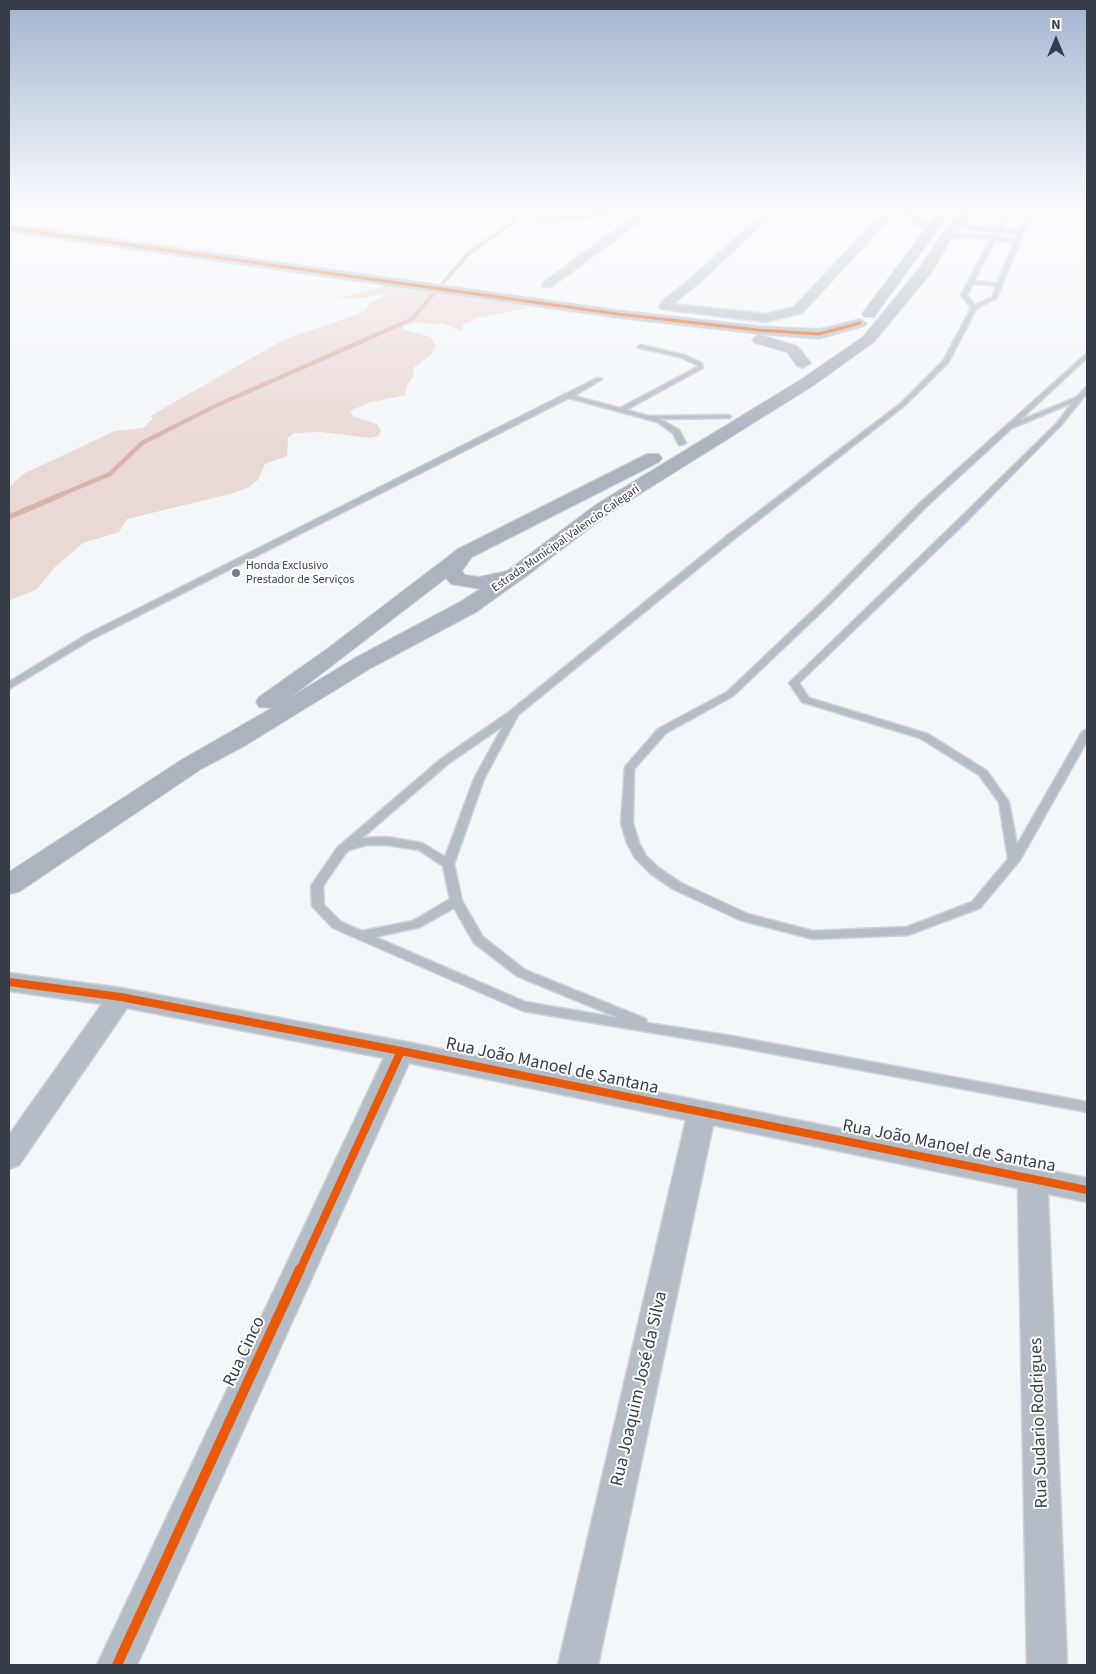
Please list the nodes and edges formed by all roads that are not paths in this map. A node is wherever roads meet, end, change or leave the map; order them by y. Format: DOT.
graph roads {
  1 [pos="365,287"];
  2 [pos="422,287"];
  3 [pos="687,287"];
  4 [pos="820,287"];
  5 [pos="889,287"];
  6 [pos="912,287"];
  7 [pos="968,287"];
  8 [pos="998,287"];
  9 [pos="455,296"];
  10 [pos="974,308"];
  11 [pos="860,323"];
  12 [pos="641,347"];
  13 [pos="1087,356"];
  14 [pos="803,363"];
  15 [pos="598,378"];
  16 [pos="1087,389"];
  17 [pos="568,396"];
  18 [pos="1082,397"];
  19 [pos="621,410"];
  20 [pos="643,417"];
  21 [pos="728,417"];
  22 [pos="1002,431"];
  23 [pos="682,443"];
  24 [pos="466,553"];
  25 [pos="521,571"];
  26 [pos="9,686"];
  27 [pos="513,714"];
  28 [pos="1087,732"];
  29 [pos="192,764"];
  30 [pos="342,851"];
  31 [pos="1014,860"];
  32 [pos="448,864"];
  33 [pos="9,885"];
  34 [pos="456,901"];
  35 [pos="363,935"];
  36 [pos="9,982"];
  37 [pos="121,997"];
  38 [pos="664,1031"];
  39 [pos="401,1051"];
  40 [pos="1087,1107"];
  41 [pos="702,1114"];
  42 [pos="9,1157"];
  43 [pos="1033,1180"];
  44 [pos="1087,1190"];
  45 [pos="116,1665"];
  46 [pos="578,1665"];
  47 [pos="1047,1665"];
  1 -- 9 [label="street"];
  2 -- 9 [label="street"];
  3 -- 4 [label="street"];
  5 -- 11 [label="main road, Estrada Municipal Valencio Calegari"];
  6 -- 25 [label="main road, Estrada Municipal Valencio Calegari"];
  7 -- 10 [label="lane"];
  8 -- 10 [label="lane"];
  9 -- 11 [label="street"];
  9 -- 14 [label="street"];
  10 -- 27 [label="lane"];
  11 -- 14 [label="main road, Estrada Municipal Valencio Calegari"];
  12 -- 19 [label="lane"];
  13 -- 22 [label="lane"];
  14 -- 21 [label="main road, Estrada Municipal Valencio Calegari"];
  15 -- 17 [label="lane"];
  16 -- 18 [label="lane"];
  17 -- 19 [label="lane"];
  17 -- 26 [label="lane"];
  18 -- 22 [label="lane"];
  18 -- 31 [label="lane"];
  19 -- 20 [label="lane"];
  20 -- 21 [label="lane"];
  20 -- 23 [label="lane"];
  21 -- 23 [label="main road, Estrada Municipal Valencio Calegari"];
  22 -- 31 [label="lane"];
  23 -- 24 [label="main road, Estrada Municipal Valencio Calegari"];
  24 -- 25 [label="main road"];
  24 -- 29 [label="main road, Estrada Municipal Valencio Calegari"];
  25 -- 29 [label="main road, Estrada Municipal Valencio Calegari"];
  27 -- 30 [label="lane"];
  27 -- 32 [label="lane"];
  28 -- 31 [label="lane"];
  29 -- 33 [label="main road, Estrada Municipal Valencio Calegari"];
  30 -- 32 [label="lane"];
  30 -- 35 [label="lane"];
  32 -- 34 [label="lane"];
  34 -- 35 [label="lane"];
  34 -- 38 [label="lane"];
  35 -- 38 [label="lane"];
  36 -- 37 [label="street, Rua João Manoel de Santana"];
  37 -- 39 [label="street, Rua João Manoel de Santana"];
  37 -- 42 [label="street"];
  38 -- 40 [label="lane"];
  39 -- 41 [label="street, Rua João Manoel de Santana"];
  39 -- 45 [label="street, Rua Cinco"];
  41 -- 43 [label="street, Rua João Manoel de Santana"];
  41 -- 46 [label="street, Rua Joaquim José da Silva"];
  43 -- 44 [label="street, Rua João Manoel de Santana"];
  43 -- 47 [label="street, Rua Sudario Rodrigues"];
}
